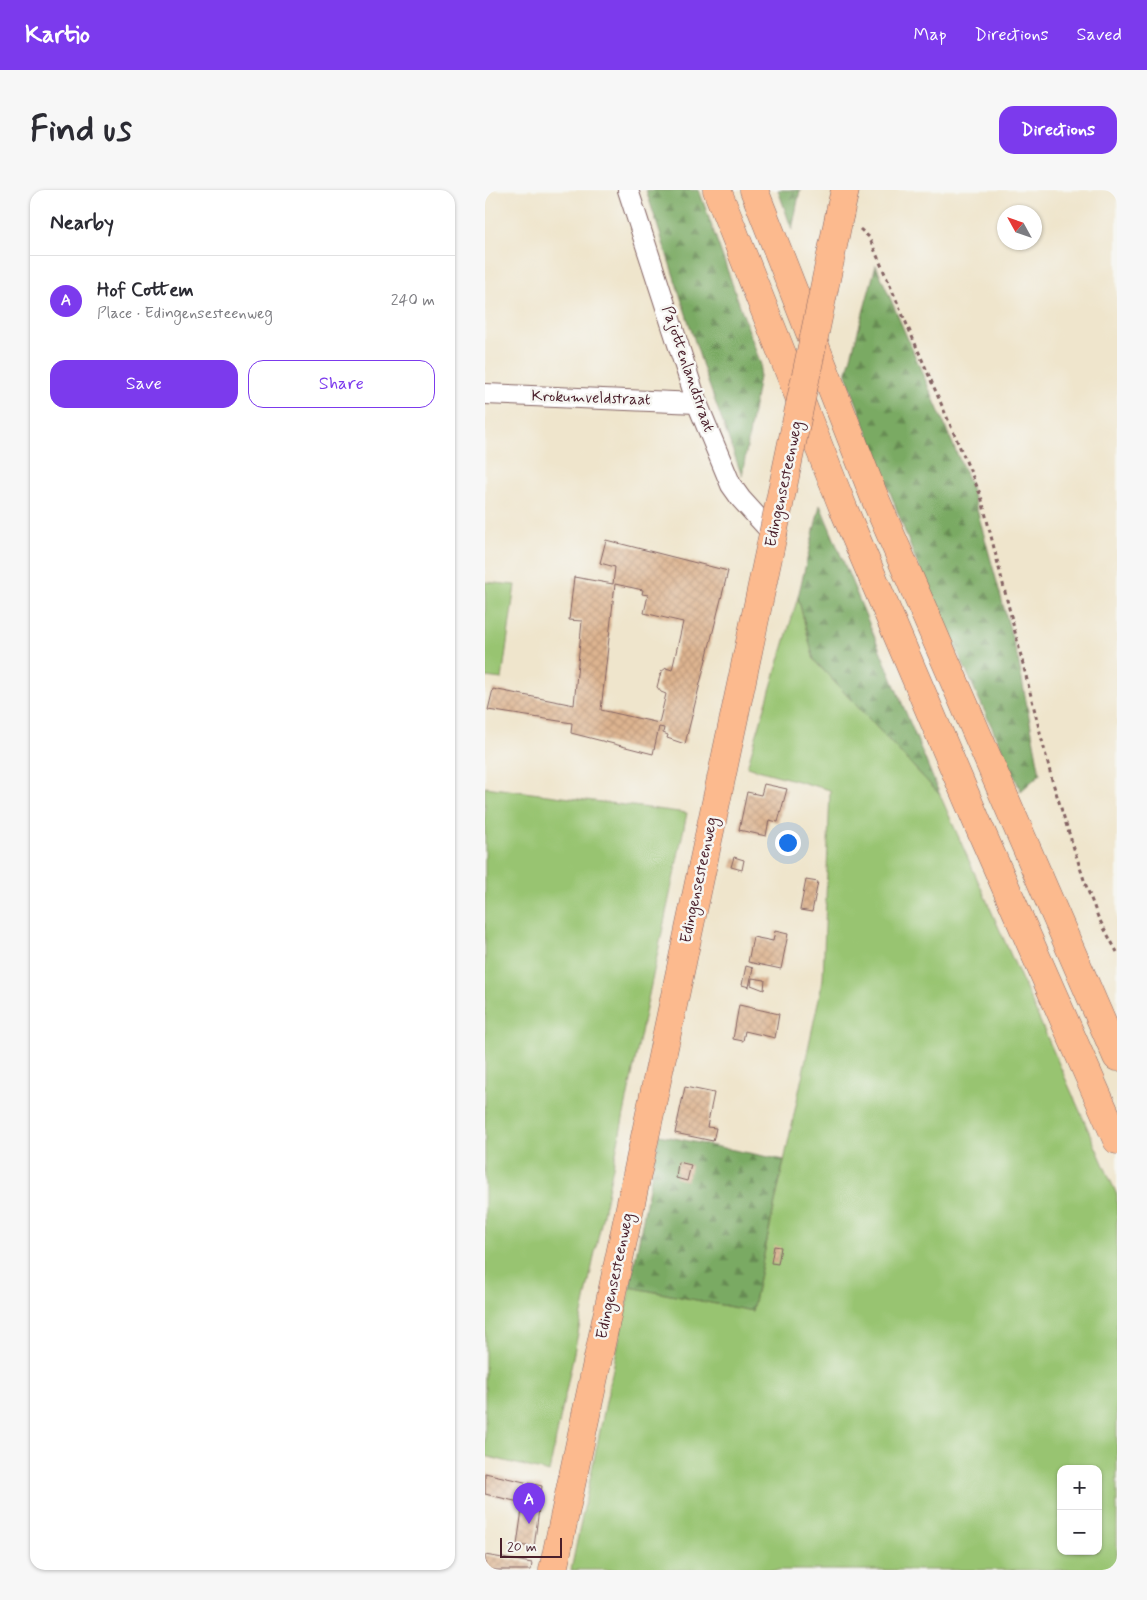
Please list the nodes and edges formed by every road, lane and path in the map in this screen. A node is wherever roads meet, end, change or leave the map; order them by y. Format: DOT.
graph roads {
  1 [pos="628,190"];
  2 [pos="717,190"];
  3 [pos="753,190"];
  4 [pos="842,201"];
  5 [pos="485,394"];
  6 [pos="697,403"];
  7 [pos="773,534"];
  8 [pos="1117,952"];
  9 [pos="1117,1057"];
  10 [pos="1117,1140"];
  11 [pos="553,1570"];
  1 -- 6 [label="street, Pajottenlandstraat"];
  2 -- 10 [label="main road"];
  3 -- 9 [label="main road"];
  4 -- 7 [label="main road, Edingensesteenweg, bridge"];
  4 -- 8 [label="path"];
  5 -- 6 [label="street, Krokumveldstraat"];
  6 -- 7 [label="street, Pajottenlandstraat"];
  7 -- 11 [label="main road, Edingensesteenweg"];
}
